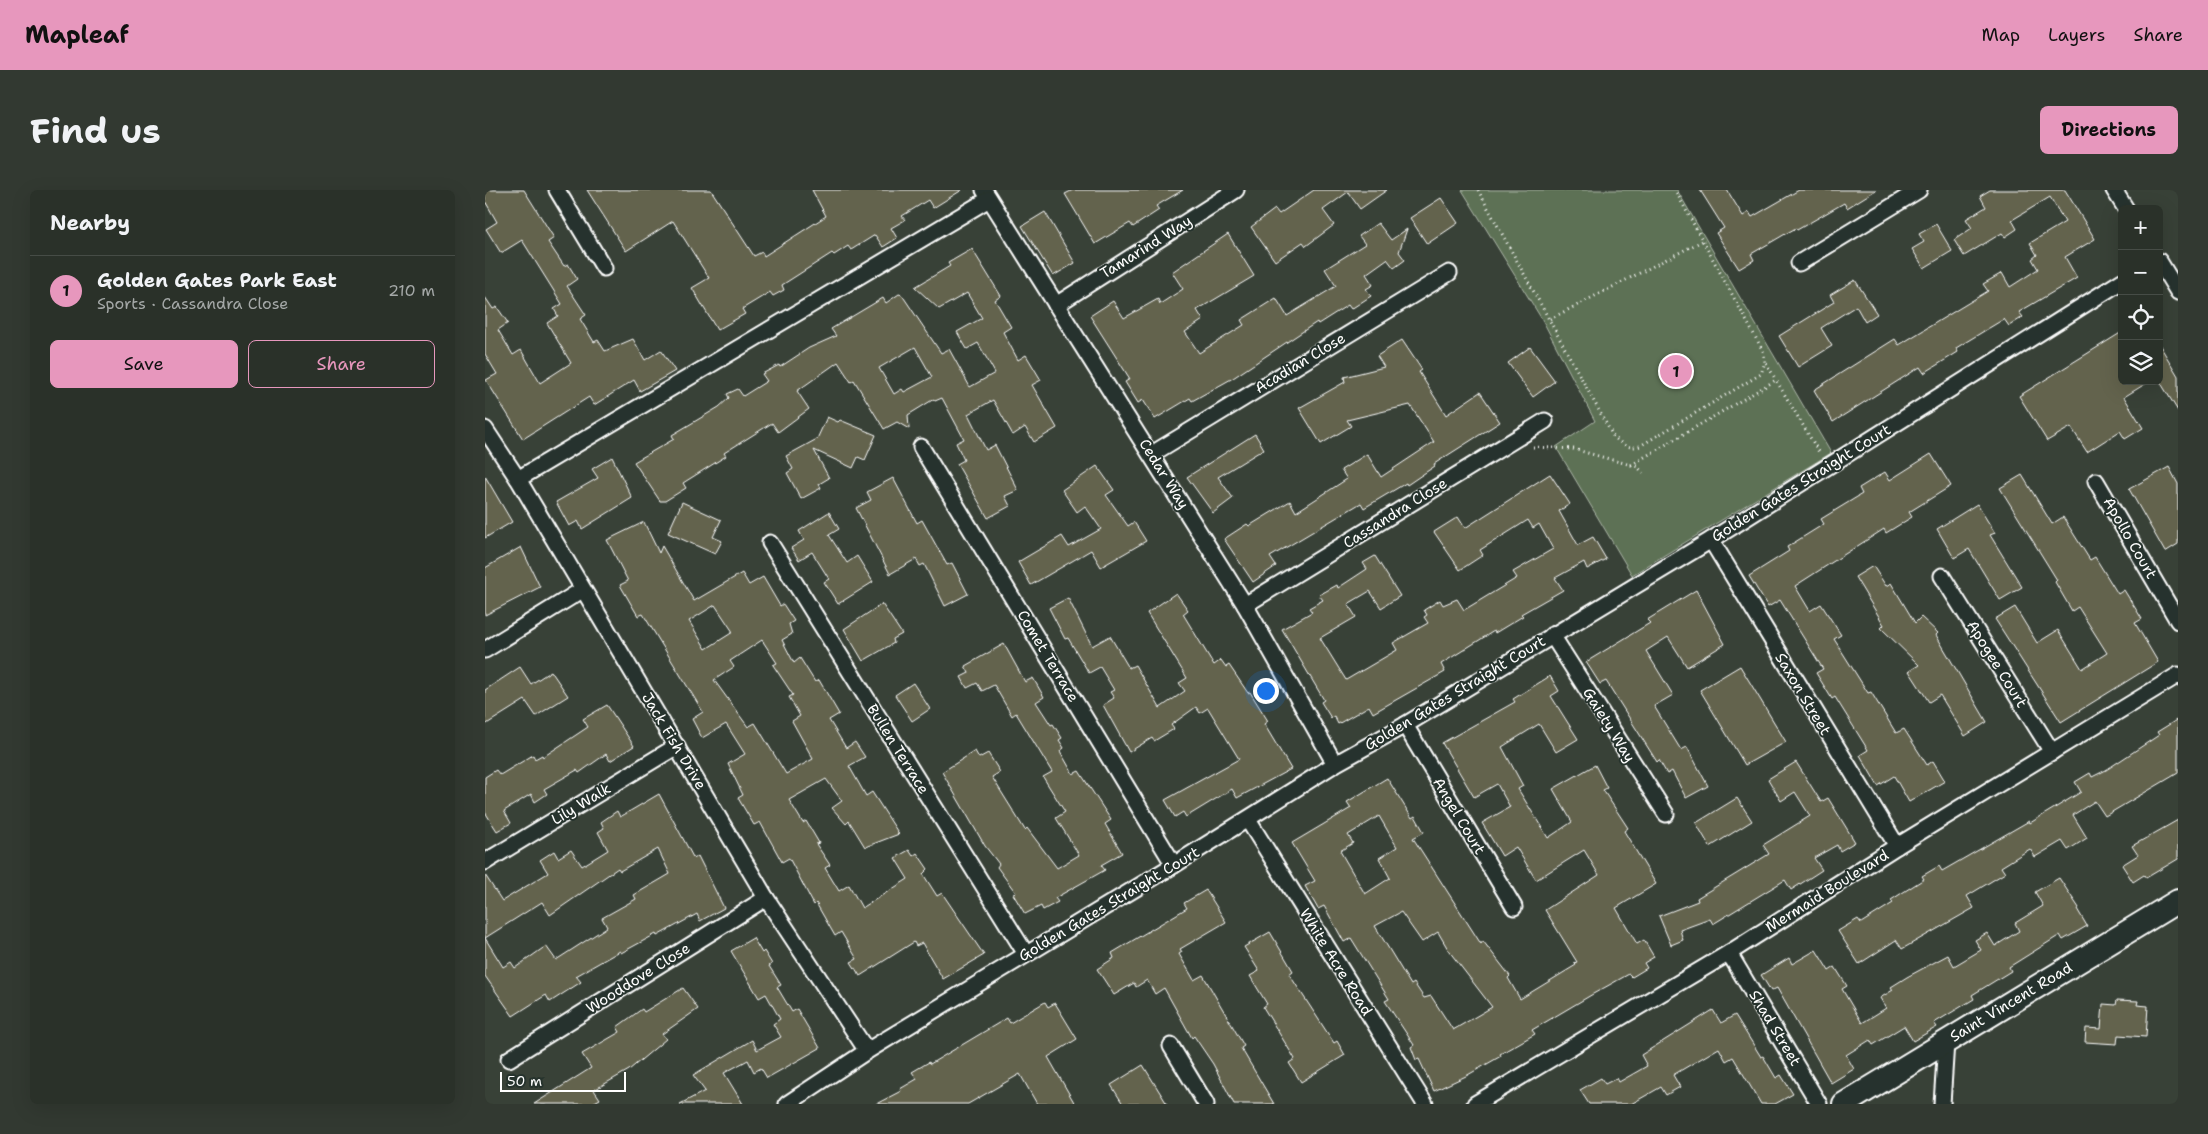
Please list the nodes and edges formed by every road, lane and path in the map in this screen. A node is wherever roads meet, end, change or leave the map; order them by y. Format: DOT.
graph roads {
  1 [pos="557,190"];
  2 [pos="1236,190"];
  3 [pos="1478,190"];
  4 [pos="1675,190"];
  5 [pos="1919,190"];
  6 [pos="2114,190"];
  7 [pos="986,194"];
  8 [pos="2123,205"];
  9 [pos="1703,240"];
  10 [pos="1799,263"];
  11 [pos="604,268"];
  12 [pos="2163,268"];
  13 [pos="1449,272"];
  14 [pos="2118,284"];
  15 [pos="2178,292"];
  16 [pos="1056,305"];
  17 [pos="1550,319"];
  18 [pos="1765,362"];
  19 [pos="1776,380"];
  20 [pos="1545,421"];
  21 [pos="486,432"];
  22 [pos="1505,446"];
  23 [pos="921,447"];
  24 [pos="1152,454"];
  25 [pos="1631,465"];
  26 [pos="1827,466"];
  27 [pos="1643,473"];
  28 [pos="518,480"];
  29 [pos="2097,481"];
  30 [pos="1711,540"];
  31 [pos="770,543"];
  32 [pos="1942,576"];
  33 [pos="583,590"];
  34 [pos="1245,605"];
  35 [pos="2178,621"];
  36 [pos="1552,635"];
  37 [pos="485,650"];
  38 [pos="2178,675"];
  39 [pos="1405,725"];
  40 [pos="677,746"];
  41 [pos="2053,752"];
  42 [pos="1335,764"];
  43 [pos="1666,814"];
  44 [pos="1248,820"];
  45 [pos="1897,846"];
  46 [pos="485,862"];
  47 [pos="1175,865"];
  48 [pos="766,898"];
  49 [pos="2178,900"];
  50 [pos="1514,907"];
  51 [pos="1026,954"];
  52 [pos="1729,954"];
  53 [pos="1946,1042"];
  54 [pos="1171,1046"];
  55 [pos="867,1051"];
  56 [pos="509,1059"];
  57 [pos="787,1104"];
  58 [pos="1206,1104"];
  59 [pos="1425,1104"];
  60 [pos="1475,1104"];
  61 [pos="1819,1104"];
  62 [pos="1844,1104"];
  63 [pos="1942,1104"];
  1 -- 11 [label="street"];
  2 -- 16 [label="street, Tamarind Way"];
  3 -- 17 [label="path"];
  4 -- 9 [label="path"];
  5 -- 10 [label="street"];
  6 -- 8 [label="street"];
  7 -- 16 [label="street, Cedar Way"];
  7 -- 28 [label="street"];
  9 -- 17 [label="path"];
  9 -- 18 [label="path"];
  12 -- 15 [label="street"];
  13 -- 24 [label="street, Acadian Close"];
  14 -- 26 [label="street, Golden Gates Straight Court"];
  16 -- 24 [label="street, Cedar Way"];
  17 -- 18 [label="path"];
  18 -- 19 [label="path"];
  19 -- 25 [label="path"];
  19 -- 26 [label="path"];
  20 -- 22 [label="street, Cassandra Close"];
  21 -- 28 [label="street, Jack Fish Drive"];
  22 -- 25 [label="path"];
  22 -- 34 [label="street, Cassandra Close"];
  23 -- 47 [label="street, Comet Terrace"];
  24 -- 34 [label="street, Cedar Way"];
  25 -- 27 [label="path"];
  26 -- 30 [label="street, Golden Gates Straight Court"];
  28 -- 33 [label="street, Jack Fish Drive"];
  29 -- 35 [label="street, Apollo Court"];
  30 -- 36 [label="street, Golden Gates Straight Court"];
  30 -- 45 [label="street, Saxon Street"];
  31 -- 51 [label="street, Bullen Terrace"];
  32 -- 41 [label="street, Apogee Court"];
  33 -- 37 [label="street"];
  33 -- 40 [label="street, Jack Fish Drive"];
  34 -- 42 [label="street, Cedar Way"];
  36 -- 39 [label="street, Golden Gates Straight Court"];
  36 -- 43 [label="street, Gaiety Way"];
  38 -- 41 [label="street, Mermaid Boulevard"];
  39 -- 42 [label="street, Golden Gates Straight Court"];
  39 -- 50 [label="street, Angel Court"];
  40 -- 46 [label="street, Lily Walk"];
  40 -- 48 [label="street, Jack Fish Drive"];
  41 -- 45 [label="street, Mermaid Boulevard"];
  42 -- 44 [label="street, Golden Gates Straight Court"];
  44 -- 47 [label="street, Golden Gates Straight Court"];
  44 -- 59 [label="street, White Acre Road"];
  45 -- 52 [label="street, Mermaid Boulevard"];
  47 -- 51 [label="street, Golden Gates Straight Court"];
  48 -- 55 [label="street, Jack Fish Drive"];
  48 -- 56 [label="street, Wooddove Close"];
  49 -- 53 [label="street, Saint Vincent Road"];
  51 -- 55 [label="street, Golden Gates Straight Court"];
  52 -- 60 [label="street, Mermaid Boulevard"];
  52 -- 61 [label="street, Shad Street"];
  53 -- 62 [label="street, Saint Vincent Road"];
  53 -- 63 [label="street"];
  54 -- 58 [label="street"];
  55 -- 57 [label="street, Golden Gates Straight Court"];
}
